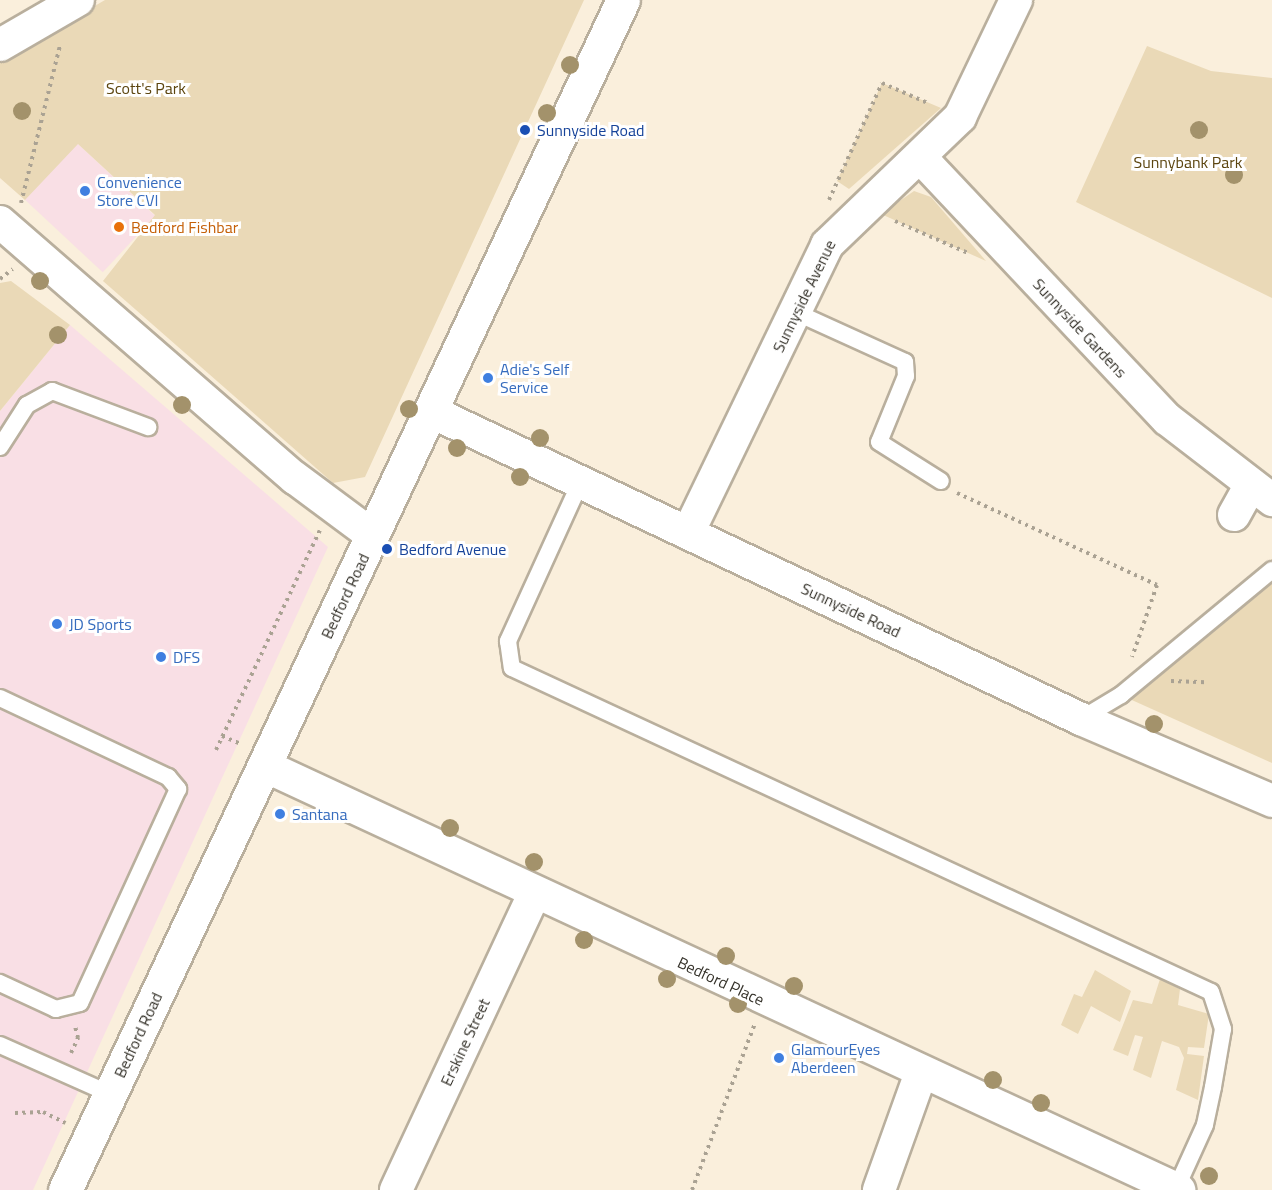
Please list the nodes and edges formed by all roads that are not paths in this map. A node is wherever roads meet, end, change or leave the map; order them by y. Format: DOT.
graph roads {
  1 [pos="624,0"];
  2 [pos="1016,0"];
  3 [pos="73,3"];
  4 [pos="0,45"];
  5 [pos="921,158"];
  6 [pos="7,228"];
  7 [pos="795,312"];
  8 [pos="432,412"];
  9 [pos="148,427"];
  10 [pos="0,447"];
  11 [pos="941,481"];
  12 [pos="580,483"];
  13 [pos="1261,493"];
  14 [pos="1234,515"];
  15 [pos="688,533"];
  16 [pos="373,536"];
  17 [pos="1272,570"];
  18 [pos="0,698"];
  19 [pos="1081,719"];
  20 [pos="265,766"];
  21 [pos="1272,801"];
  22 [pos="534,894"];
  23 [pos="0,983"];
  24 [pos="0,1045"];
  25 [pos="921,1073"];
  26 [pos="110,1094"];
  27 [pos="1178,1189"];
  28 [pos="65,1190"];
  29 [pos="396,1190"];
  30 [pos="879,1190"];
  1 -- 8 [label="street, Bedford Road"];
  2 -- 5 [label="street, Sunnyside Avenue"];
  3 -- 4 [label="street"];
  5 -- 7 [label="street, Sunnyside Avenue"];
  5 -- 13 [label="street, Sunnyside Gardens"];
  6 -- 16 [label="street"];
  7 -- 11 [label="lane"];
  7 -- 15 [label="street, Sunnyside Avenue"];
  8 -- 12 [label="street, Sunnyside Road"];
  8 -- 16 [label="street, Bedford Road"];
  9 -- 10 [label="lane"];
  12 -- 15 [label="street, Sunnyside Road"];
  12 -- 27 [label="lane"];
  13 -- 14 [label="street, Sunnyside Gardens"];
  15 -- 19 [label="street, Sunnyside Road"];
  16 -- 20 [label="street, Bedford Road"];
  17 -- 19 [label="lane"];
  18 -- 23 [label="lane"];
  19 -- 21 [label="street, Sunnyside Road"];
  20 -- 22 [label="street, Bedford Place"];
  20 -- 26 [label="street, Bedford Road"];
  22 -- 25 [label="street, Bedford Place"];
  22 -- 29 [label="street, Erskine Street"];
  24 -- 26 [label="lane"];
  25 -- 27 [label="street, Bedford Place"];
  25 -- 30 [label="street"];
  26 -- 28 [label="street, Bedford Road"];
}
